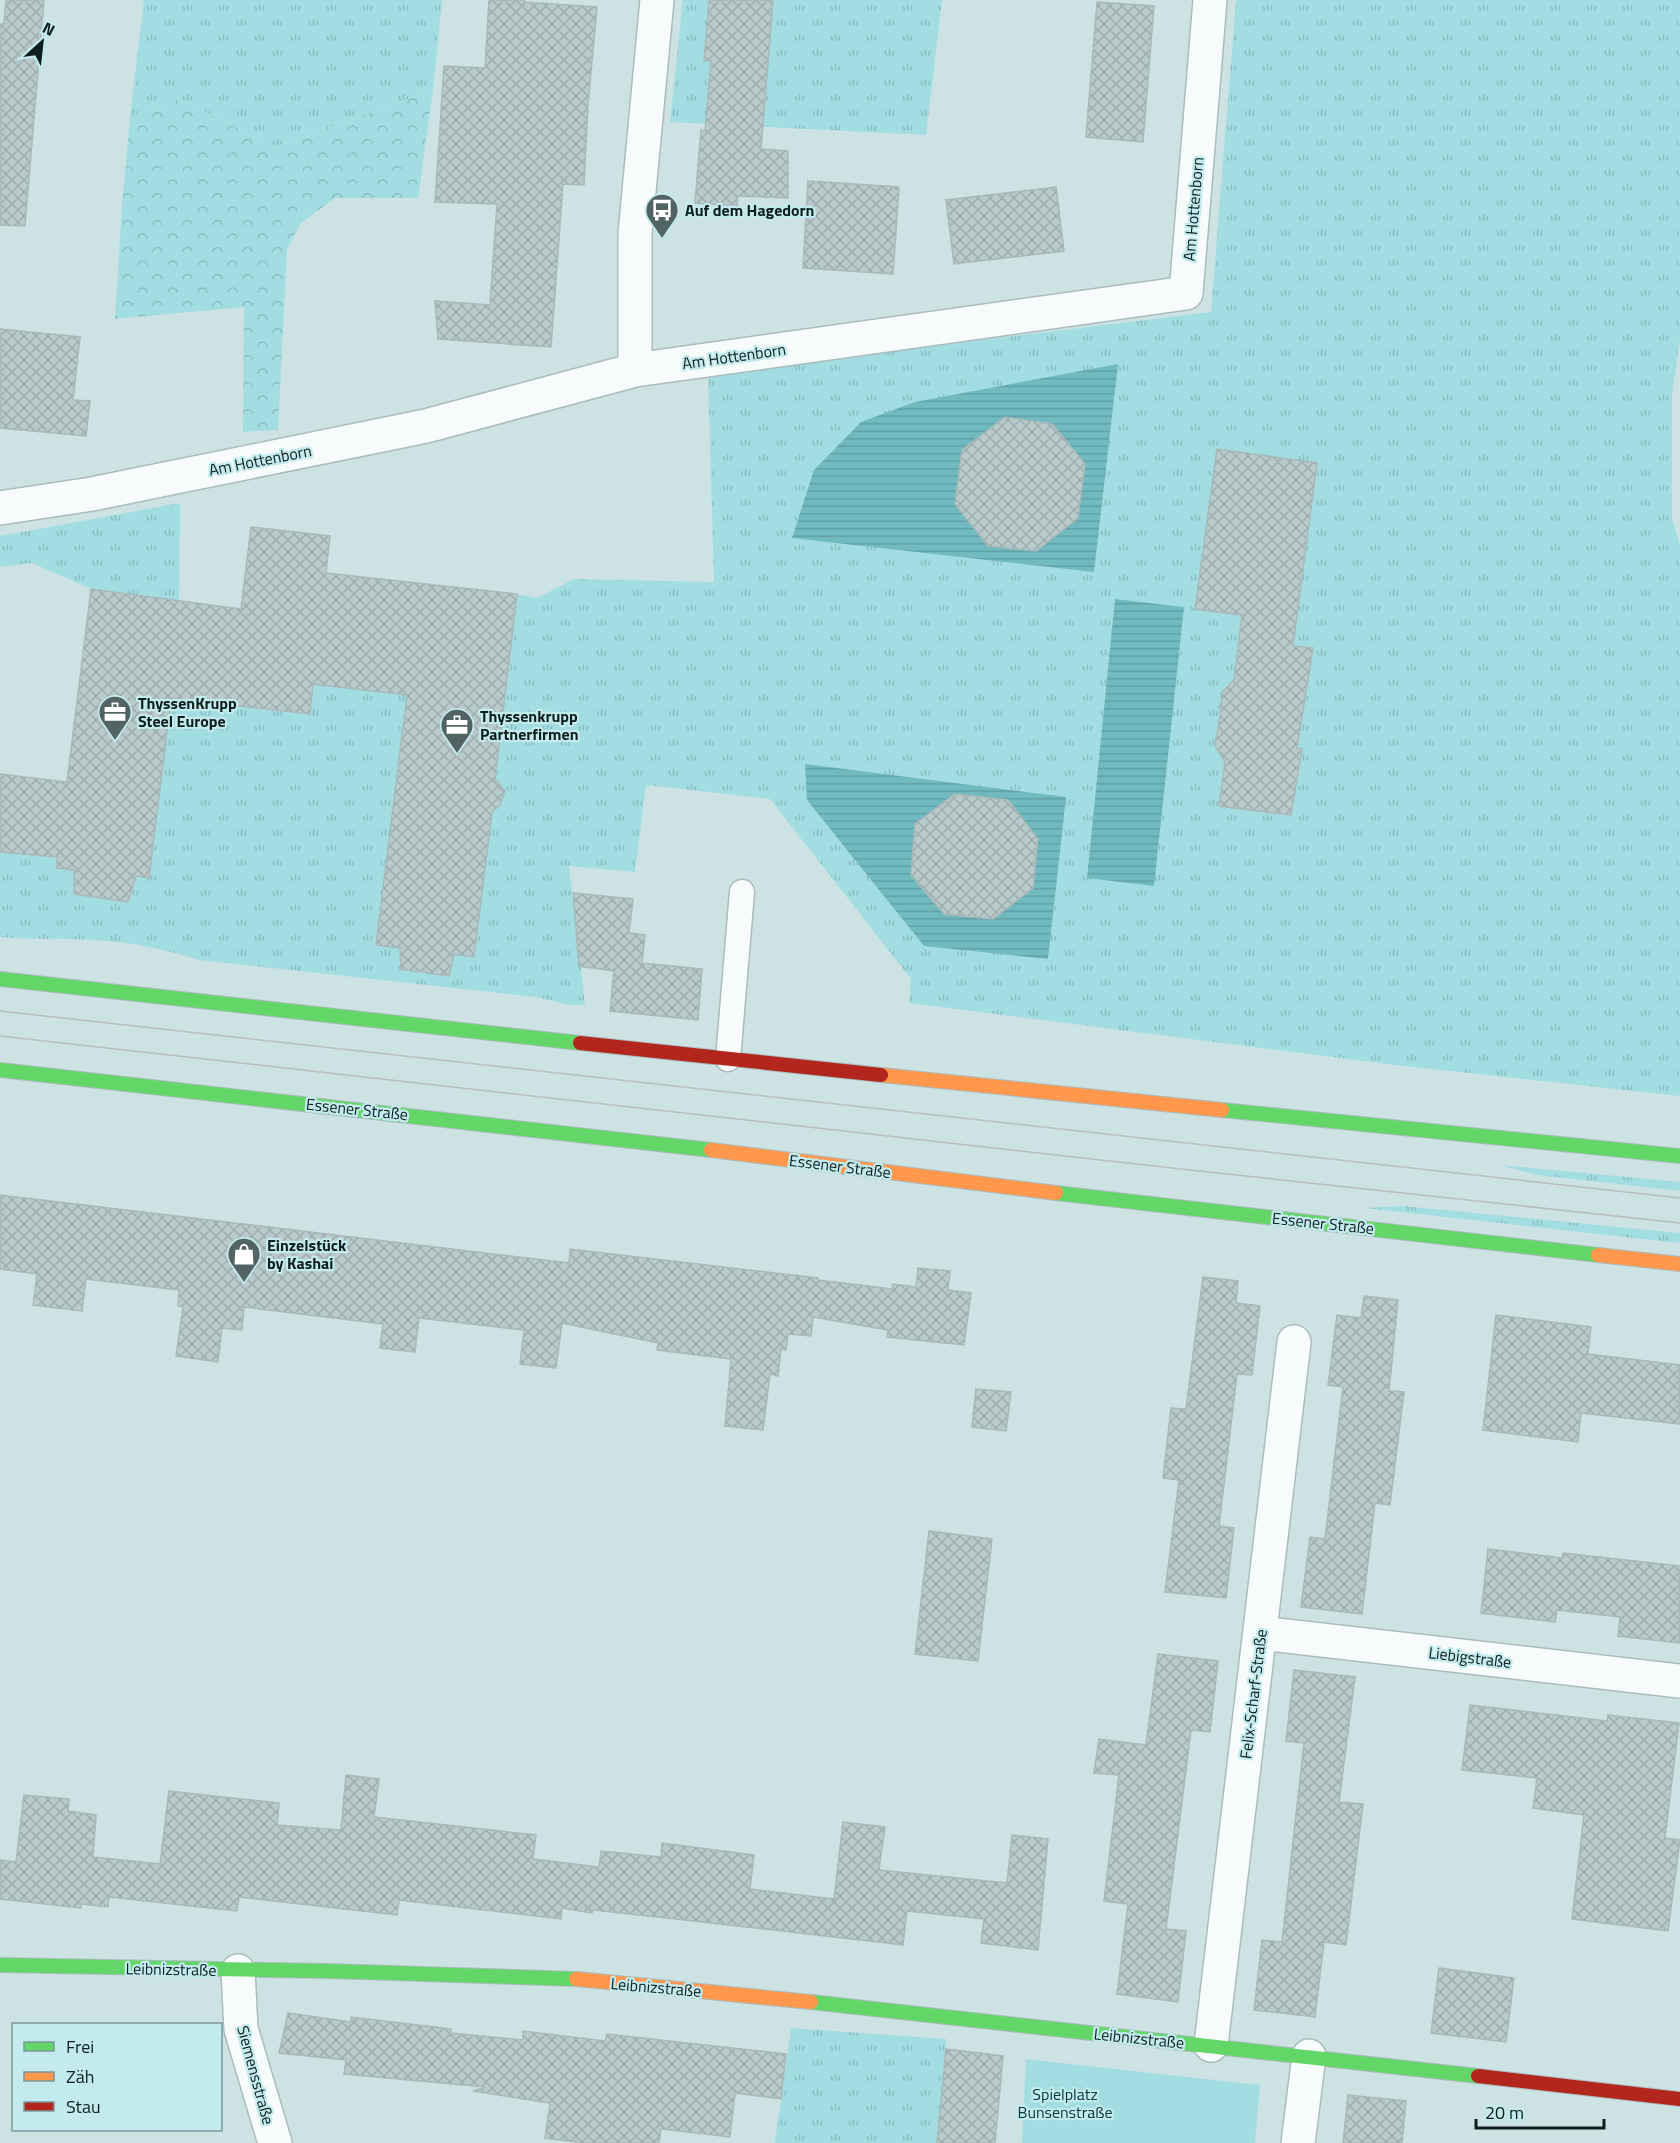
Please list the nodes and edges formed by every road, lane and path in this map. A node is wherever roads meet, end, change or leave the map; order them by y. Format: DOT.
graph roads {
  1 [pos="657,0"];
  2 [pos="1210,0"];
  3 [pos="635,370"];
  4 [pos="0,508"];
  5 [pos="742,892"];
  6 [pos="0,979"];
  7 [pos="728,1059"];
  8 [pos="0,1070"];
  9 [pos="1680,1156"];
  10 [pos="1680,1264"];
  11 [pos="1294,1342"];
  12 [pos="1260,1633"];
  13 [pos="1680,1681"];
  14 [pos="0,1965"];
  15 [pos="238,1971"];
  16 [pos="1211,2045"];
  17 [pos="1309,2056"];
  18 [pos="1680,2099"];
  19 [pos="275,2143"];
  20 [pos="1298,2143"];
  1 -- 3 [label="street"];
  2 -- 3 [label="street, Am Hottenborn"];
  3 -- 4 [label="street, Am Hottenborn"];
  5 -- 7 [label="lane"];
  6 -- 7 [label="main road"];
  7 -- 9 [label="main road"];
  8 -- 10 [label="main road, Essener Straße"];
  11 -- 12 [label="street, Felix-Scharf-Straße"];
  12 -- 13 [label="street, Liebigstraße"];
  12 -- 16 [label="street, Felix-Scharf-Straße"];
  14 -- 15 [label="main road, Leibnizstraße"];
  15 -- 16 [label="main road, Leibnizstraße"];
  15 -- 19 [label="street, Siemensstraße"];
  16 -- 17 [label="main road, Leibnizstraße"];
  17 -- 18 [label="main road, Leibnizstraße"];
  17 -- 20 [label="street"];
}
